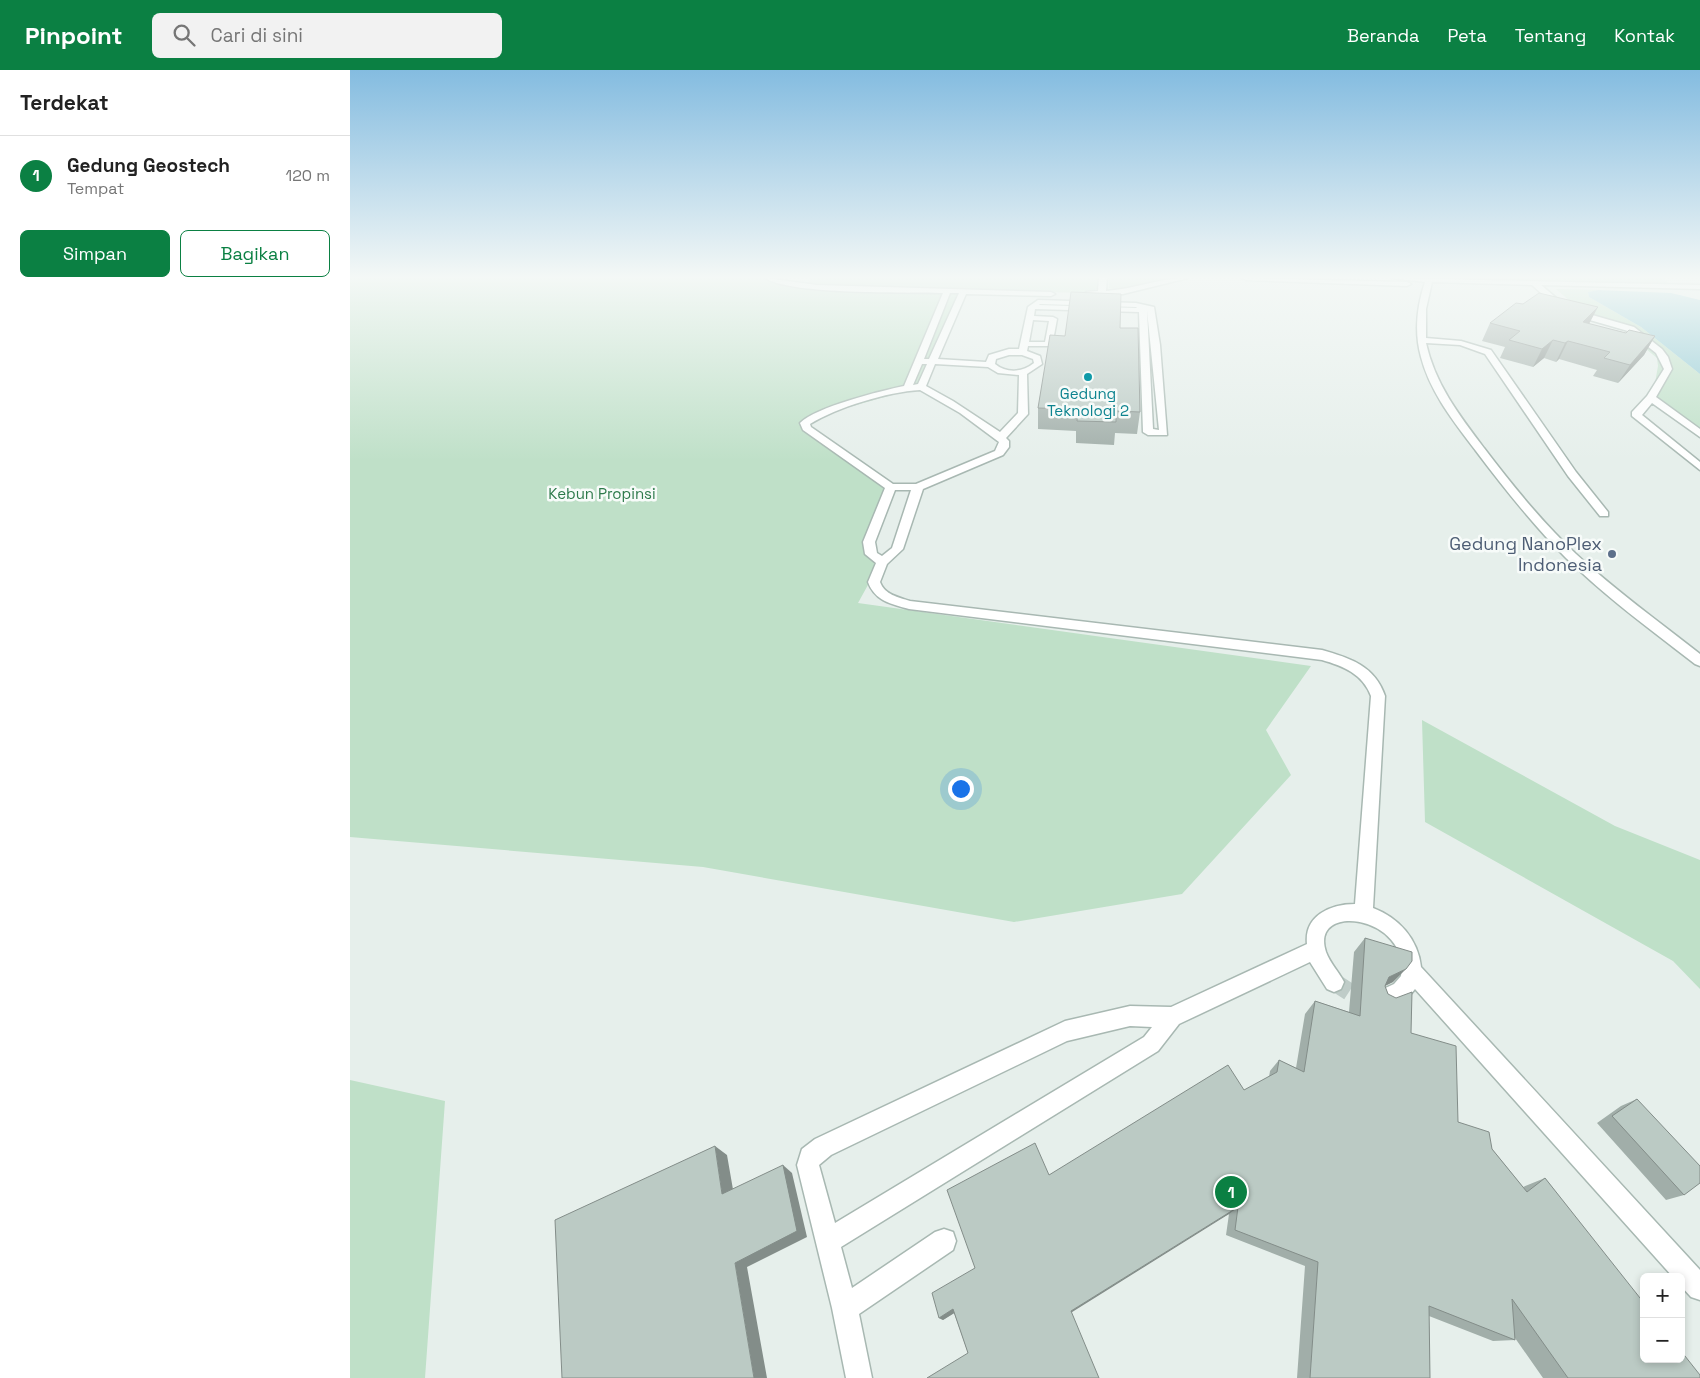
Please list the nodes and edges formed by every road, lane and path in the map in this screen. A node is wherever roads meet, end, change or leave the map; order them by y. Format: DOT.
graph roads {
  1 [pos="927,339"];
  2 [pos="942,339"];
  3 [pos="1027,339"];
  4 [pos="1050,339"];
  5 [pos="1142,339"];
  6 [pos="1155,339"];
  7 [pos="1643,339"];
  8 [pos="1422,340"];
  9 [pos="1142,344"];
  10 [pos="1156,345"];
  11 [pos="1025,348"];
  12 [pos="919,357"];
  13 [pos="933,358"];
  14 [pos="1144,360"];
  15 [pos="991,361"];
  16 [pos="1157,361"];
  17 [pos="1023,372"];
  18 [pos="1146,375"];
  19 [pos="1159,375"];
  20 [pos="908,387"];
  21 [pos="921,388"];
  22 [pos="1147,394"];
  23 [pos="1160,394"];
  24 [pos="1651,398"];
  25 [pos="1148,415"];
  26 [pos="1162,416"];
  27 [pos="1700,434"];
  28 [pos="1001,437"];
  29 [pos="1700,467"];
  30 [pos="891,487"];
  31 [pos="918,487"];
  32 [pos="1604,514"];
  33 [pos="882,562"];
  34 [pos="1700,662"];
  35 [pos="1364,912"];
  36 [pos="1315,950"];
  37 [pos="1412,972"];
  38 [pos="1334,982"];
  39 [pos="1384,999"];
  40 [pos="1172,1017"];
  41 [pos="826,1242"];
  42 [pos="944,1242"];
  43 [pos="1700,1288"];
  44 [pos="845,1308"];
  45 [pos="860,1378"];
  1 -- 12 [label="street"];
  2 -- 13 [label="street"];
  3 -- 11 [label="street"];
  4 -- 11 [label="street"];
  5 -- 9 [label="street"];
  6 -- 10 [label="street"];
  7 -- 24 [label="street"];
  8 -- 32 [label="street"];
  8 -- 34 [label="street"];
  9 -- 10 [label="street"];
  9 -- 14 [label="street"];
  10 -- 16 [label="street"];
  11 -- 15 [label="street"];
  11 -- 17 [label="street"];
  12 -- 13 [label="street"];
  12 -- 20 [label="street"];
  13 -- 15 [label="street"];
  13 -- 21 [label="street"];
  14 -- 16 [label="street"];
  14 -- 18 [label="street"];
  15 -- 17 [label="street"];
  16 -- 19 [label="street"];
  17 -- 28 [label="street"];
  18 -- 19 [label="street"];
  18 -- 22 [label="street"];
  19 -- 23 [label="street"];
  20 -- 21 [label="street"];
  20 -- 30 [label="street"];
  21 -- 28 [label="street"];
  22 -- 23 [label="street"];
  22 -- 25 [label="street"];
  23 -- 26 [label="street"];
  24 -- 27 [label="street"];
  24 -- 29 [label="street"];
  25 -- 26 [label="street"];
  25 -- 26 [label="street"];
  28 -- 31 [label="street"];
  30 -- 31 [label="street"];
  30 -- 33 [label="street"];
  31 -- 33 [label="street"];
  33 -- 35 [label="street"];
  35 -- 36 [label="street"];
  35 -- 37 [label="street"];
  36 -- 38 [label="street"];
  36 -- 40 [label="street"];
  37 -- 39 [label="street"];
  37 -- 43 [label="street"];
  40 -- 41 [label="street"];
  40 -- 41 [label="street"];
  41 -- 44 [label="street"];
  42 -- 44 [label="street"];
  44 -- 45 [label="street"];
}
